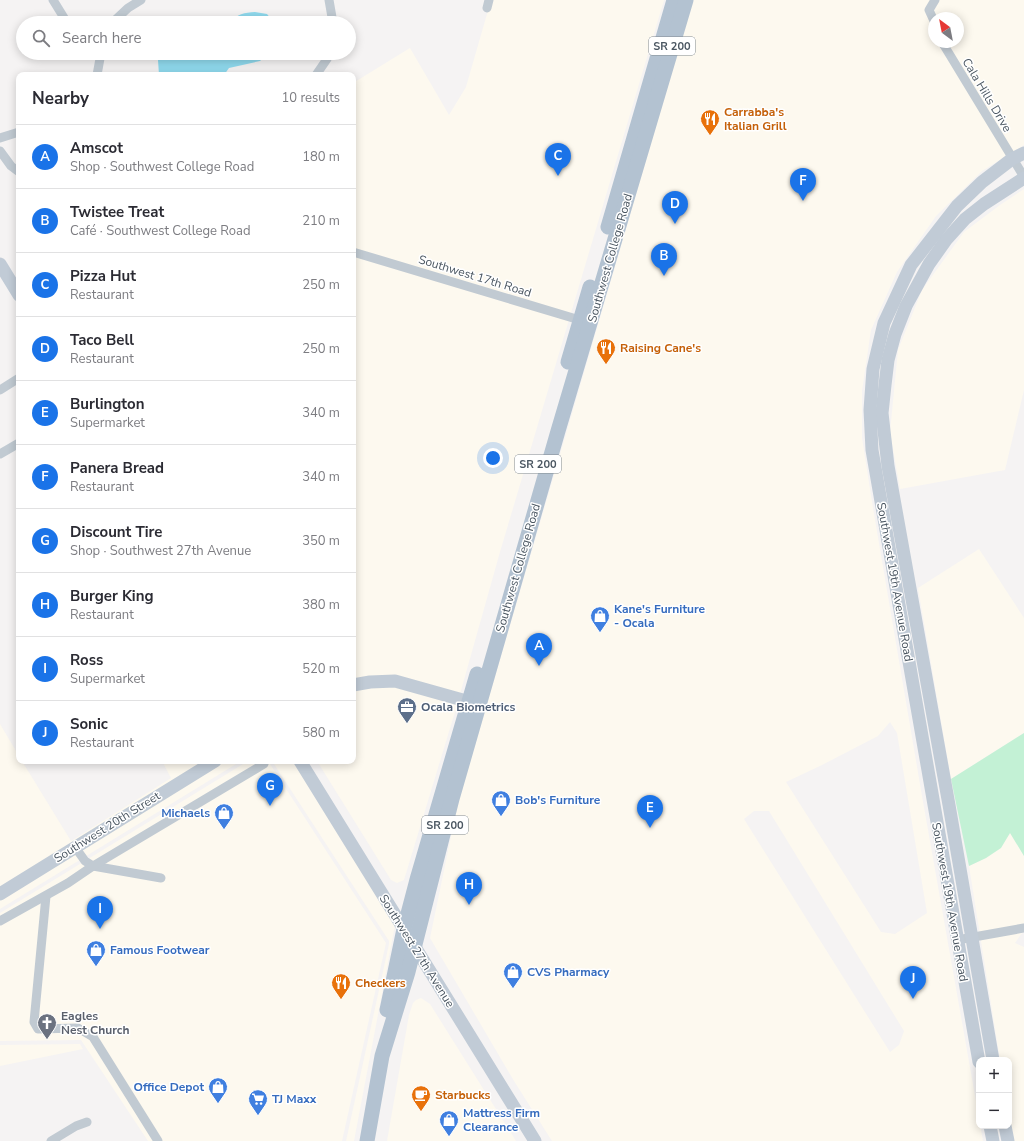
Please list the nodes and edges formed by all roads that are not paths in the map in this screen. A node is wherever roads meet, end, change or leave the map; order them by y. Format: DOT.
graph roads {
  1 [pos="53,0"];
  2 [pos="141,0"];
  3 [pos="329,0"];
  4 [pos="674,0"];
  5 [pos="686,0"];
  6 [pos="935,0"];
  7 [pos="931,12"];
  8 [pos="63,16"];
  9 [pos="119,16"];
  10 [pos="332,16"];
  11 [pos="946,48"];
  12 [pos="100,60"];
  13 [pos="325,60"];
  14 [pos="98,72"];
  15 [pos="318,72"];
  16 [pos="16,133"];
  17 [pos="0,138"];
  18 [pos="0,151"];
  19 [pos="1024,153"];
  20 [pos="1012,160"];
  21 [pos="16,170"];
  22 [pos="1024,178"];
  23 [pos="356,253"];
  24 [pos="1,268"];
  25 [pos="16,290"];
  26 [pos="585,322"];
  27 [pos="16,380"];
  28 [pos="0,390"];
  29 [pos="16,445"];
  30 [pos="0,454"];
  31 [pos="356,684"];
  32 [pos="474,703"];
  33 [pos="210,764"];
  34 [pos="264,764"];
  35 [pos="302,764"];
  36 [pos="75,847"];
  37 [pos="93,866"];
  38 [pos="161,878"];
  39 [pos="0,894"];
  40 [pos="46,896"];
  41 [pos="0,922"];
  42 [pos="1024,928"];
  43 [pos="404,929"];
  44 [pos="971,937"];
  45 [pos="957,940"];
  46 [pos="414,946"];
  47 [pos="978,1057"];
  48 [pos="992,1057"];
  49 [pos="87,1122"];
  50 [pos="991,1129"];
  51 [pos="1006,1129"];
  52 [pos="51,1141"];
  53 [pos="158,1141"];
  54 [pos="362,1141"];
  55 [pos="367,1141"];
  56 [pos="535,1141"];
  57 [pos="993,1141"];
  58 [pos="1008,1141"];
  1 -- 8 [label="street"];
  2 -- 9 [label="street"];
  3 -- 10 [label="street"];
  4 -- 26 [label="main road, Southwest College Road / SR 200"];
  5 -- 26 [label="main road, Southwest College Road / SR 200"];
  6 -- 7 [label="street"];
  11 -- 20 [label="street, Cala Hills Drive"];
  12 -- 14 [label="street"];
  13 -- 15 [label="street"];
  16 -- 17 [label="street"];
  18 -- 21 [label="street"];
  19 -- 20 [label="main road, Southwest 19th Avenue Road"];
  20 -- 22 [label="street, Cala Hills Drive"];
  20 -- 45 [label="main road, Southwest 19th Avenue Road"];
  22 -- 44 [label="main road, Southwest 19th Avenue Road"];
  23 -- 26 [label="street, Southwest 17th Road"];
  24 -- 25 [label="main road"];
  26 -- 32 [label="main road, Southwest College Road / SR 200"];
  27 -- 28 [label="street"];
  29 -- 30 [label="street"];
  31 -- 32 [label="main road"];
  32 -- 43 [label="main road, Southwest College Road / SR 200"];
  32 -- 46 [label="main road, Southwest College Road / SR 200"];
  33 -- 36 [label="main road, Southwest 20th Street"];
  34 -- 37 [label="street"];
  35 -- 43 [label="main road, Southwest 27th Avenue"];
  36 -- 37 [label="street"];
  36 -- 39 [label="main road, Southwest 20th Street"];
  37 -- 38 [label="street"];
  37 -- 40 [label="street"];
  40 -- 41 [label="street"];
  40 -- 53 [label="street"];
  42 -- 44 [label="street"];
  43 -- 46 [label="main road, Southwest 27th Avenue"];
  43 -- 54 [label="main road, Southwest College Road / SR 200"];
  44 -- 45 [label="street"];
  44 -- 48 [label="main road, Southwest 19th Avenue Road"];
  45 -- 47 [label="main road, Southwest 19th Avenue Road"];
  46 -- 55 [label="main road, Southwest College Road / SR 200"];
  46 -- 56 [label="main road, Southwest 27th Avenue"];
  49 -- 52 [label="street"];
  50 -- 57 [label="main road"];
  51 -- 58 [label="main road"];
}
